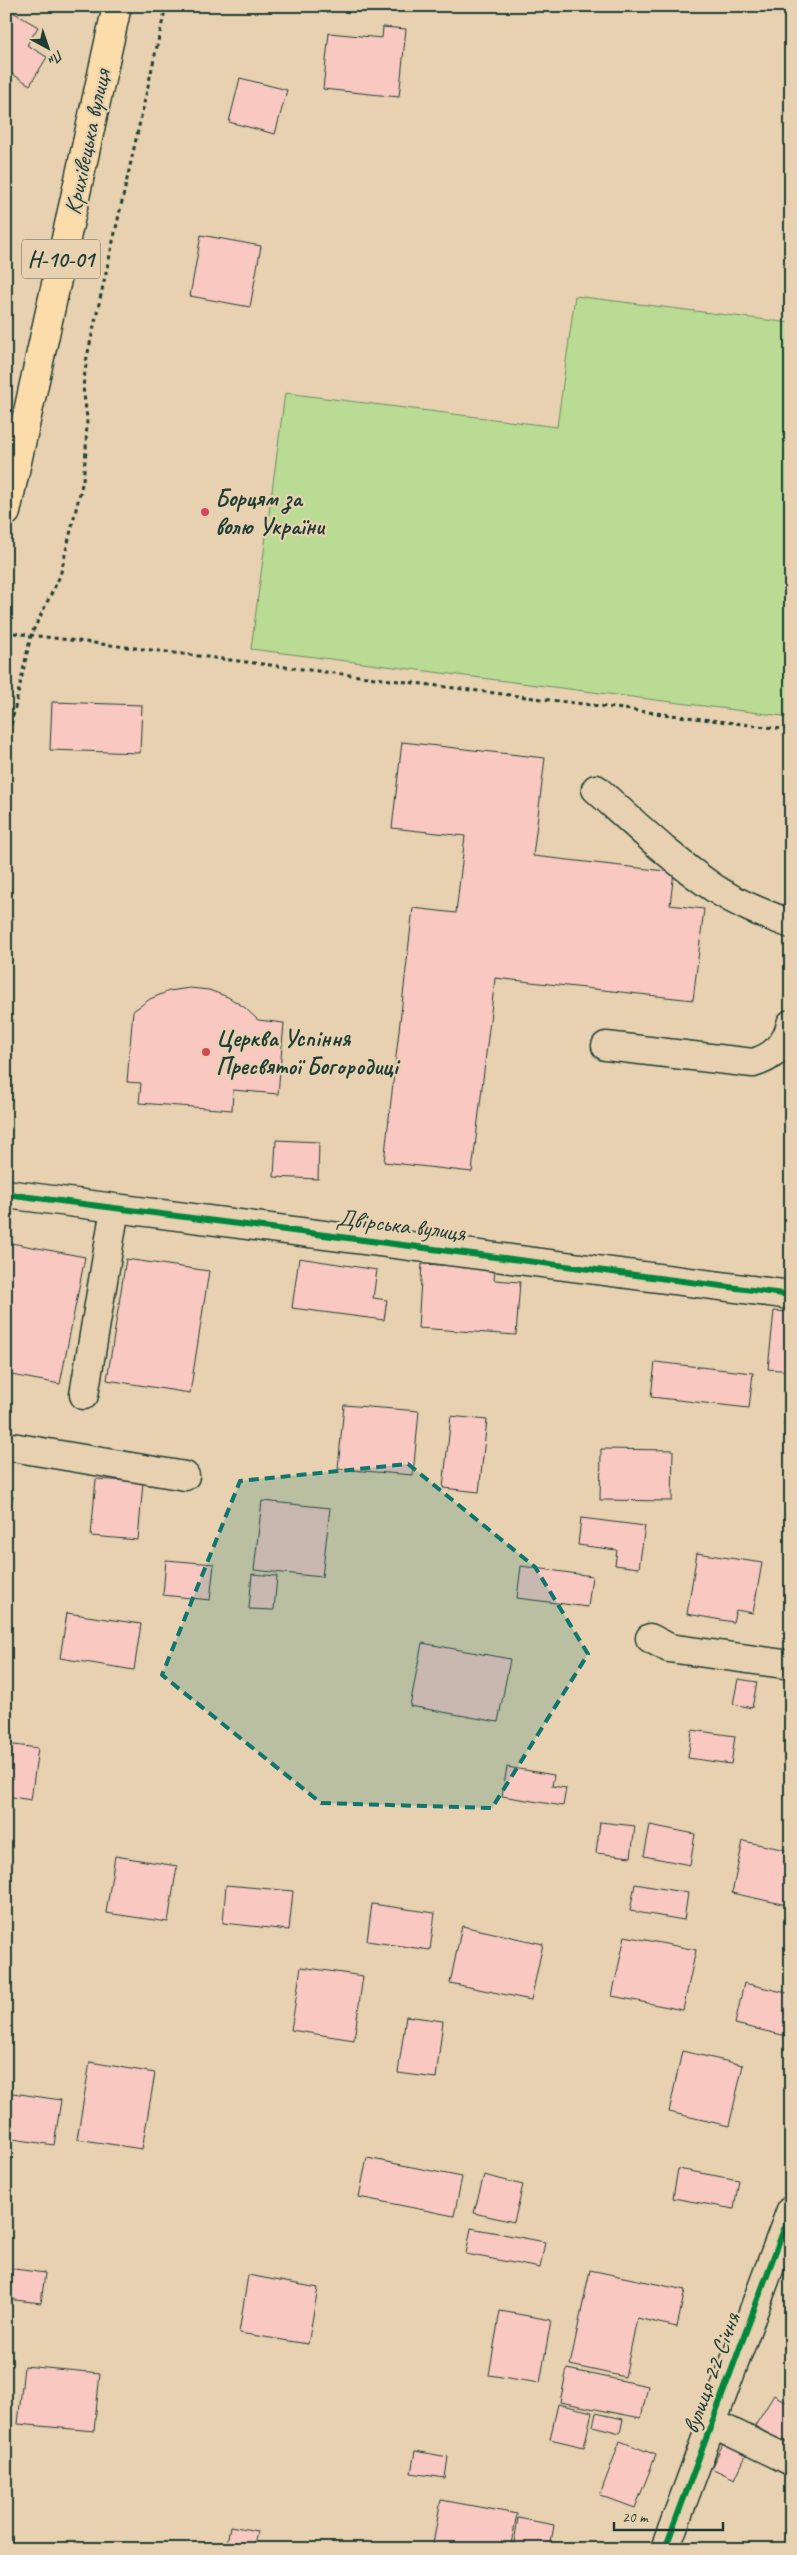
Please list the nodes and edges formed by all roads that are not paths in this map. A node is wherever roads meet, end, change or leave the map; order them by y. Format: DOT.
graph roads {
  1 [pos="117,6"];
  2 [pos="6,512"];
  3 [pos="596,789"];
  4 [pos="791,924"];
  5 [pos="791,1024"];
  6 [pos="606,1046"];
  7 [pos="6,1194"];
  8 [pos="115,1208"];
  9 [pos="791,1295"];
  10 [pos="84,1395"];
  11 [pos="6,1446"];
  12 [pos="186,1476"];
  13 [pos="650,1638"];
  14 [pos="791,1665"];
  15 [pos="791,2210"];
  16 [pos="712,2423"];
  17 [pos="791,2461"];
  18 [pos="665,2549"];
  1 -- 2 [label="main road, Крихівецька вулиця / Н-10-01"];
  3 -- 4 [label="street"];
  5 -- 6 [label="street"];
  7 -- 8 [label="street, Двірська вулиця"];
  8 -- 9 [label="street, Двірська вулиця"];
  8 -- 10 [label="street"];
  11 -- 12 [label="street"];
  13 -- 14 [label="street"];
  15 -- 16 [label="street, вулиця 22 Січня"];
  16 -- 17 [label="street"];
  16 -- 18 [label="street, вулиця 22 Січня"];
}
